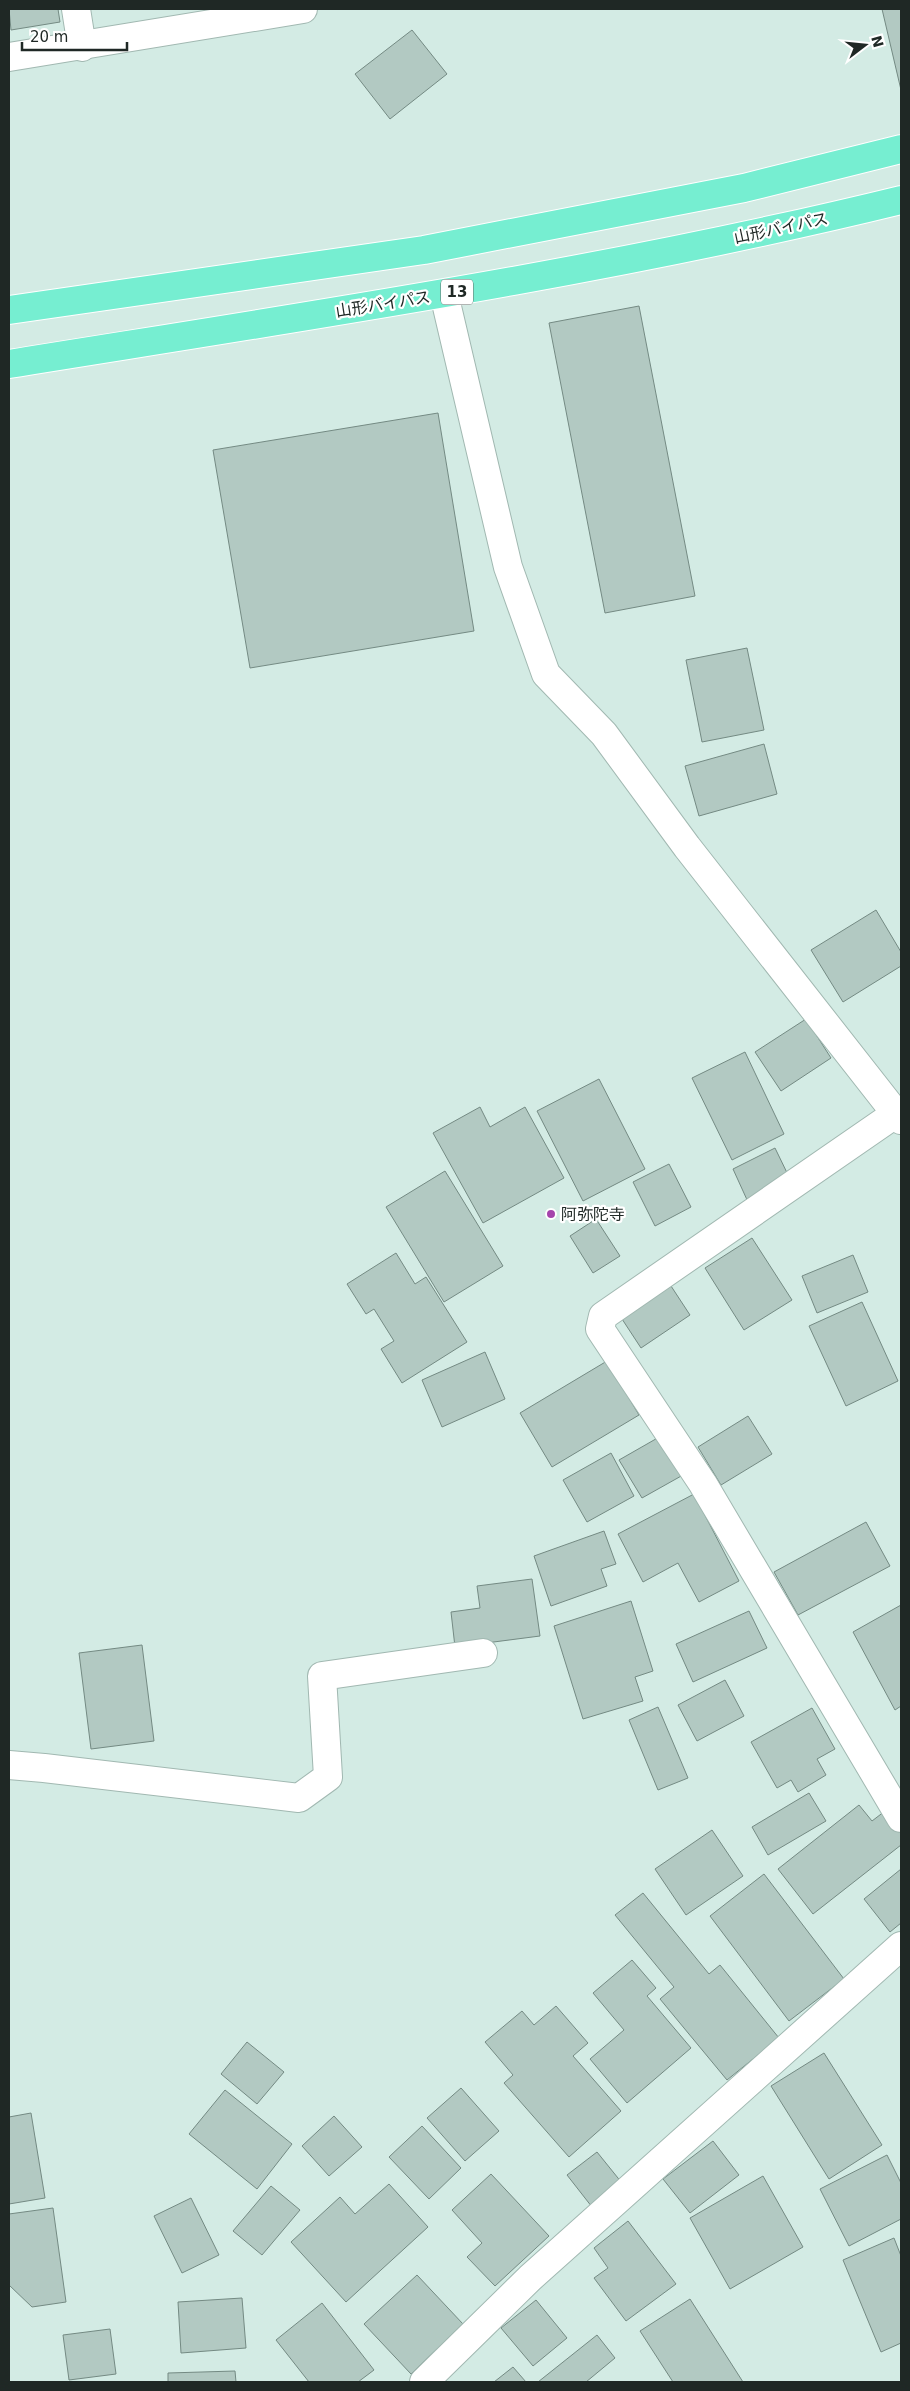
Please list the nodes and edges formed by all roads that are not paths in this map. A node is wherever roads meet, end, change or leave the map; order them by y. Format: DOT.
graph roads {
  1 [pos="76,9"];
  2 [pos="303,9"];
  3 [pos="82,46"];
  4 [pos="9,58"];
  5 [pos="901,149"];
  6 [pos="901,200"];
  7 [pos="444,294"];
  8 [pos="9,310"];
  9 [pos="9,364"];
  10 [pos="900,1115"];
  11 [pos="483,1653"];
  12 [pos="9,1765"];
  13 [pos="901,1818"];
  14 [pos="901,1946"];
  15 [pos="424,2382"];
  1 -- 3 [label="lane"];
  2 -- 3 [label="lane"];
  3 -- 4 [label="lane"];
  5 -- 8 [label="highway"];
  6 -- 7 [label="highway, 山形バイパス / 13"];
  7 -- 9 [label="highway, 山形バイパス / 13"];
  7 -- 10 [label="lane"];
  10 -- 13 [label="lane"];
  11 -- 12 [label="lane"];
  14 -- 15 [label="lane"];
}
